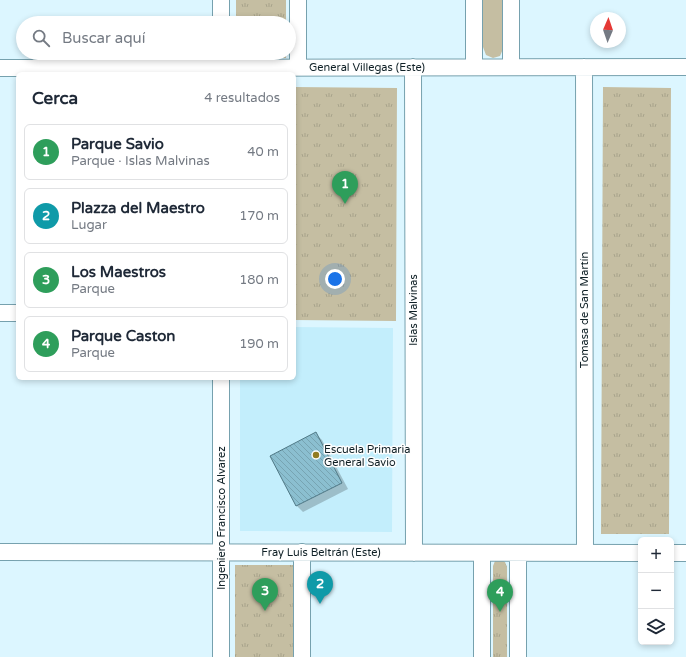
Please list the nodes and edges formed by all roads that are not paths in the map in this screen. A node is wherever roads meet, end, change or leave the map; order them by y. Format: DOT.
graph roads {
  1 [pos="221,0"];
  2 [pos="298,0"];
  3 [pos="474,0"];
  4 [pos="511,0"];
  5 [pos="221,16"];
  6 [pos="221,65"];
  7 [pos="298,67"];
  8 [pos="413,67"];
  9 [pos="474,67"];
  10 [pos="511,67"];
  11 [pos="584,67"];
  12 [pos="686,67"];
  13 [pos="0,68"];
  14 [pos="0,313"];
  15 [pos="16,313"];
  16 [pos="221,380"];
  17 [pos="0,552"];
  18 [pos="221,552"];
  19 [pos="302,552"];
  20 [pos="414,552"];
  21 [pos="482,553"];
  22 [pos="518,553"];
  23 [pos="585,553"];
  24 [pos="638,553"];
  25 [pos="674,553"];
  26 [pos="686,553"];
  27 [pos="221,657"];
  28 [pos="302,657"];
  29 [pos="482,657"];
  30 [pos="518,657"];
  1 -- 5 [label="street"];
  2 -- 7 [label="street"];
  3 -- 9 [label="street"];
  4 -- 10 [label="street"];
  6 -- 7 [label="street, General Villegas (Este)"];
  6 -- 13 [label="street, General Villegas (Este)"];
  7 -- 8 [label="street, General Villegas (Este)"];
  8 -- 9 [label="street, General Villegas (Este)"];
  8 -- 20 [label="street, Islas Malvinas"];
  9 -- 10 [label="street, General Villegas (Este)"];
  10 -- 11 [label="street, General Villegas (Este)"];
  11 -- 12 [label="street, General Villegas (Este)"];
  11 -- 23 [label="street, Tomasa de San Martín"];
  14 -- 15 [label="street"];
  16 -- 18 [label="street, Ingeniero Francisco Alvarez"];
  17 -- 18 [label="street, Fray Luis Beltrán (Este)"];
  18 -- 19 [label="street, Fray Luis Beltrán (Este)"];
  18 -- 27 [label="street, Ingeniero Francisco Alvarez"];
  19 -- 20 [label="street, Fray Luis Beltrán (Este)"];
  19 -- 28 [label="street"];
  20 -- 21 [label="street, Fray Luis Beltrán (Este)"];
  21 -- 22 [label="street, Fray Luis Beltrán (Este)"];
  21 -- 29 [label="street"];
  22 -- 23 [label="street, Fray Luis Beltrán (Este)"];
  22 -- 30 [label="street"];
  23 -- 24 [label="street, Fray Luis Beltrán (Este)"];
  25 -- 26 [label="street"];
}
